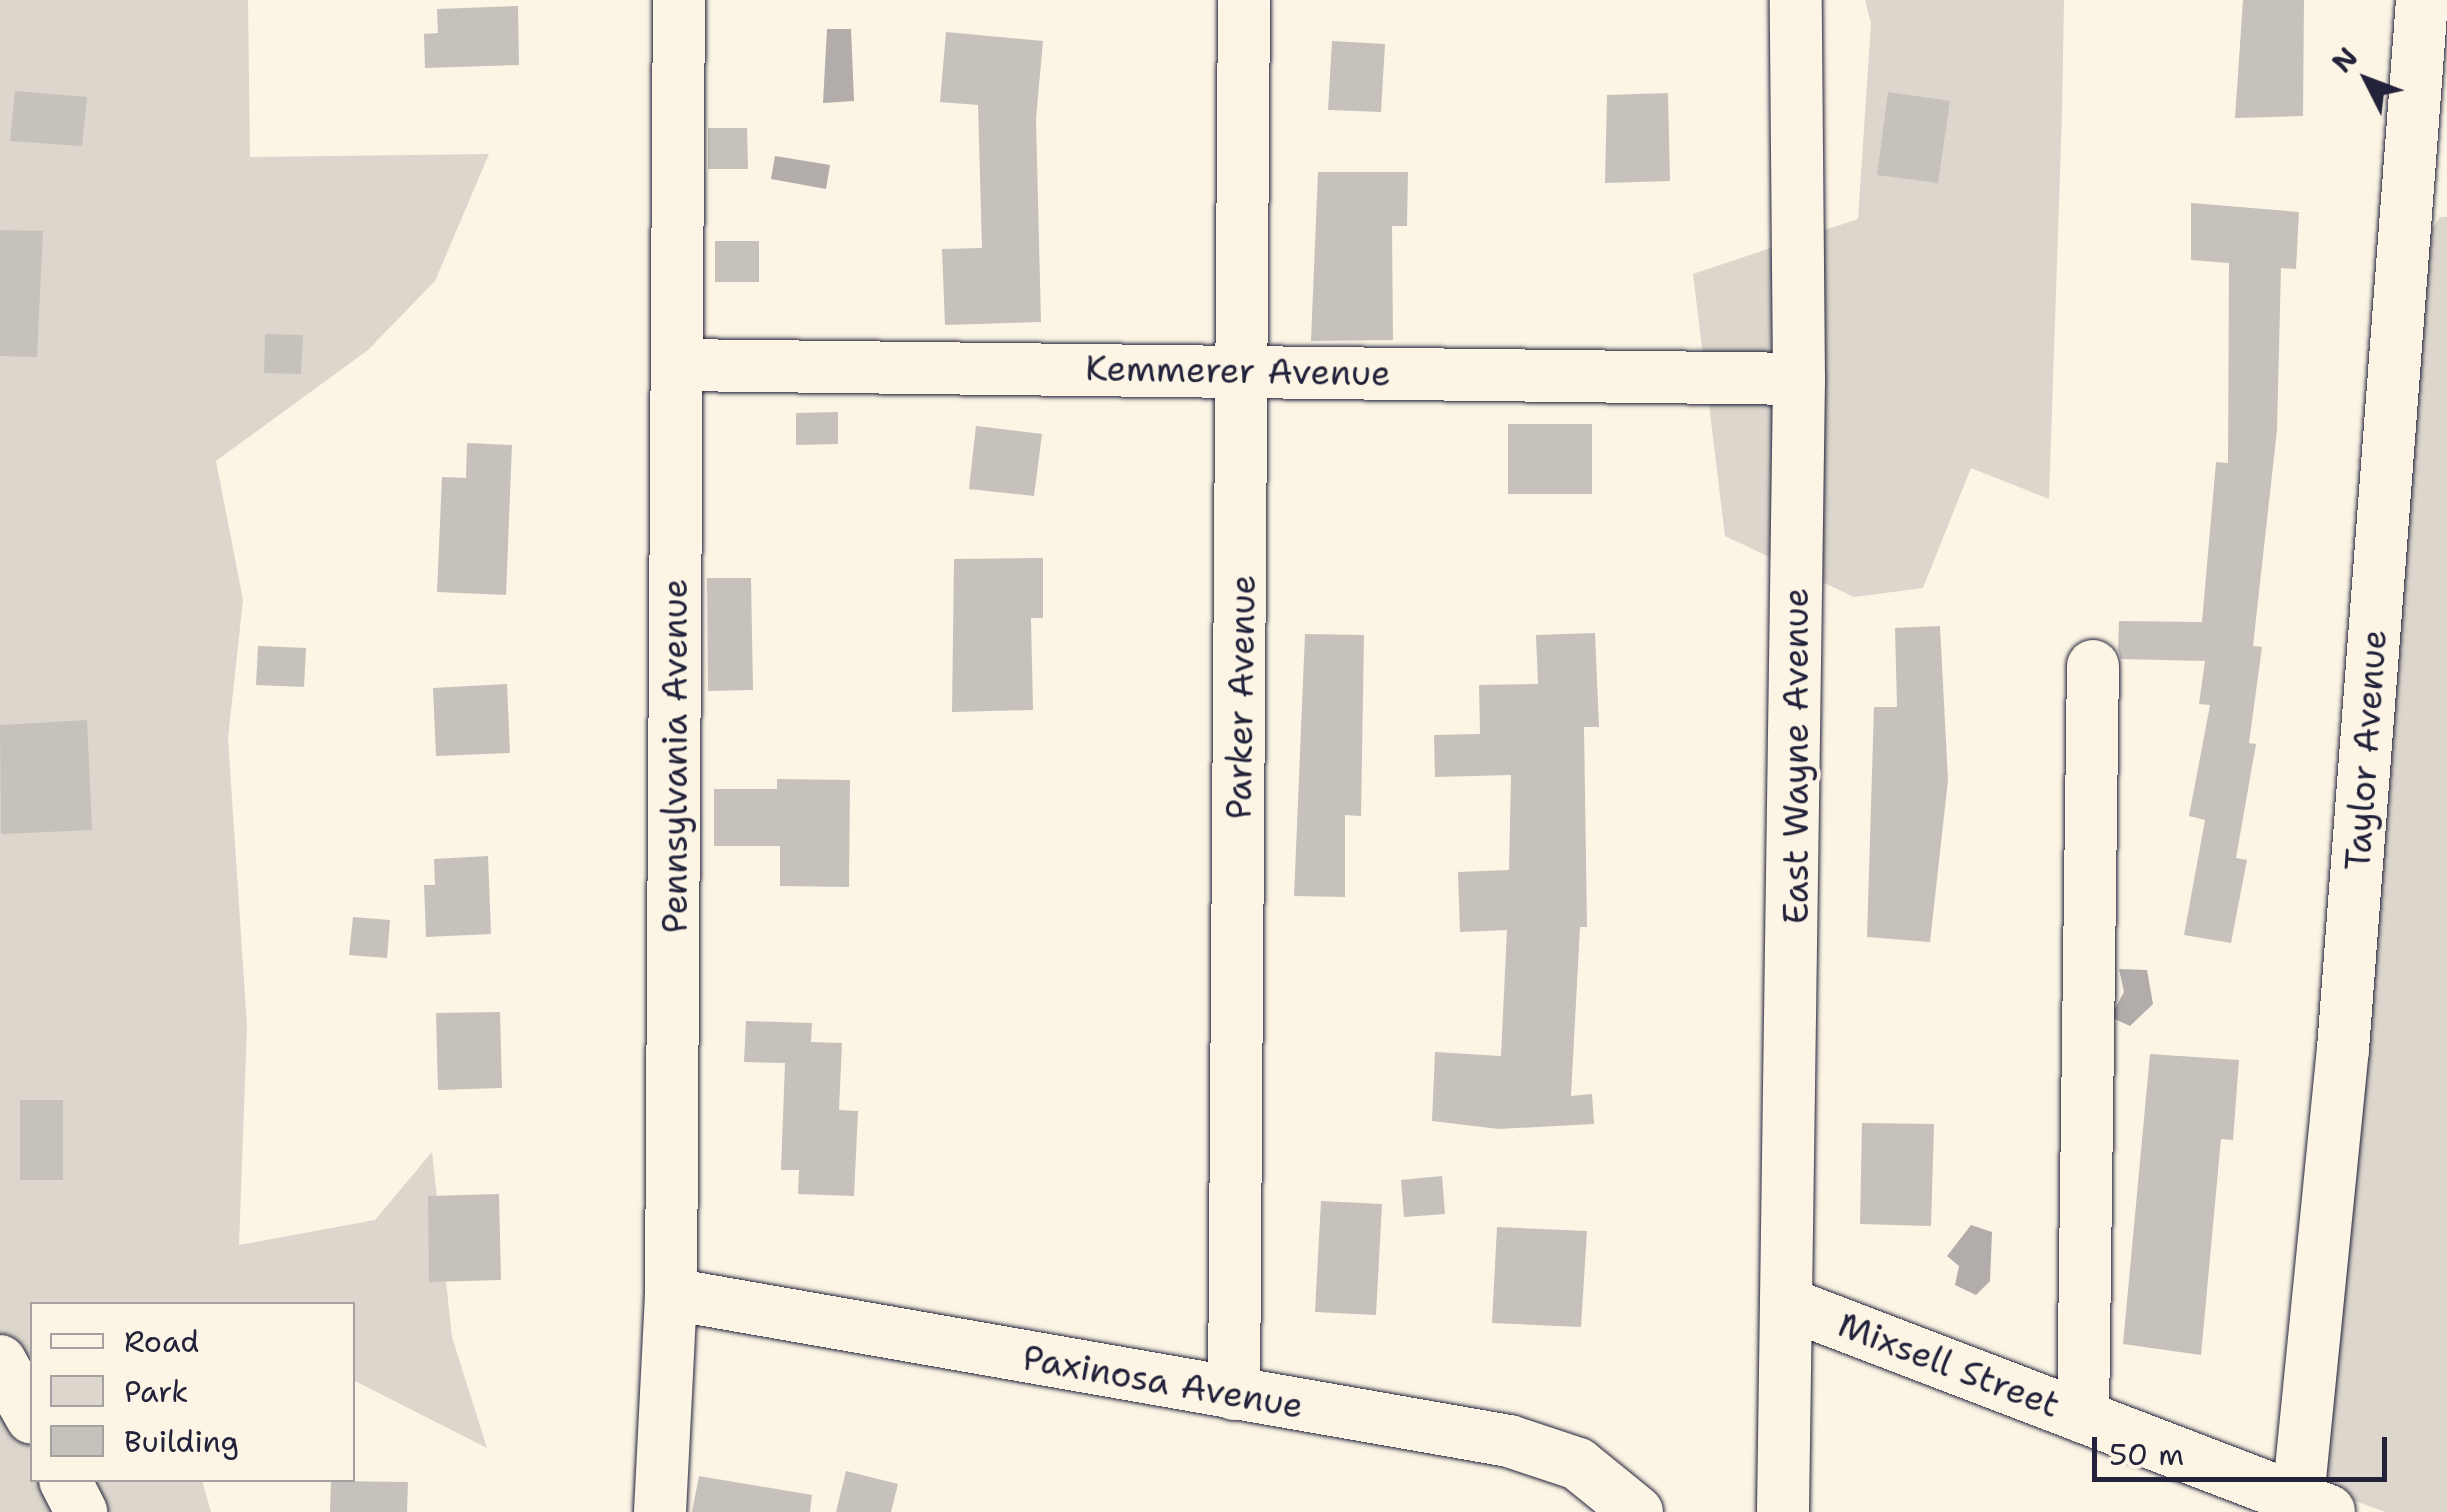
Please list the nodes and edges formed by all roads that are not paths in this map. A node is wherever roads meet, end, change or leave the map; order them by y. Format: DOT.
graph roads {
  1 [pos="680,0"];
  2 [pos="1244,0"];
  3 [pos="1796,0"];
  4 [pos="2422,0"];
  5 [pos="2428,179"];
  6 [pos="677,365"];
  7 [pos="1245,370"];
  8 [pos="1799,379"];
  9 [pos="2094,666"];
  10 [pos="671,1294"];
  11 [pos="1791,1305"];
  12 [pos="0,1360"];
  13 [pos="1234,1394"];
  14 [pos="30,1414"];
  15 [pos="2084,1417"];
  16 [pos="66,1482"];
  17 [pos="2314,1506"];
  18 [pos="81,1512"];
  19 [pos="660,1512"];
  20 [pos="1637,1512"];
  21 [pos="1784,1512"];
  1 -- 6 [label="street, Pennsylvania Avenue"];
  2 -- 7 [label="street, Parker Avenue"];
  3 -- 8 [label="street, East Wayne Avenue"];
  4 -- 5 [label="street, Taylor Avenue"];
  5 -- 17 [label="street, Taylor Avenue"];
  6 -- 7 [label="street, Kemmerer Avenue"];
  6 -- 10 [label="street, Pennsylvania Avenue"];
  7 -- 8 [label="street, Kemmerer Avenue"];
  7 -- 13 [label="street, Parker Avenue"];
  8 -- 11 [label="street, East Wayne Avenue"];
  9 -- 15 [label="street"];
  10 -- 13 [label="street, Paxinosa Avenue"];
  10 -- 19 [label="street, Pennsylvania Avenue"];
  11 -- 15 [label="street, Mixsell Street"];
  11 -- 21 [label="street, East Wayne Avenue"];
  12 -- 14 [label="street"];
  13 -- 20 [label="street, Paxinosa Avenue"];
  15 -- 17 [label="street, Mixsell Street"];
  16 -- 18 [label="street"];
}
